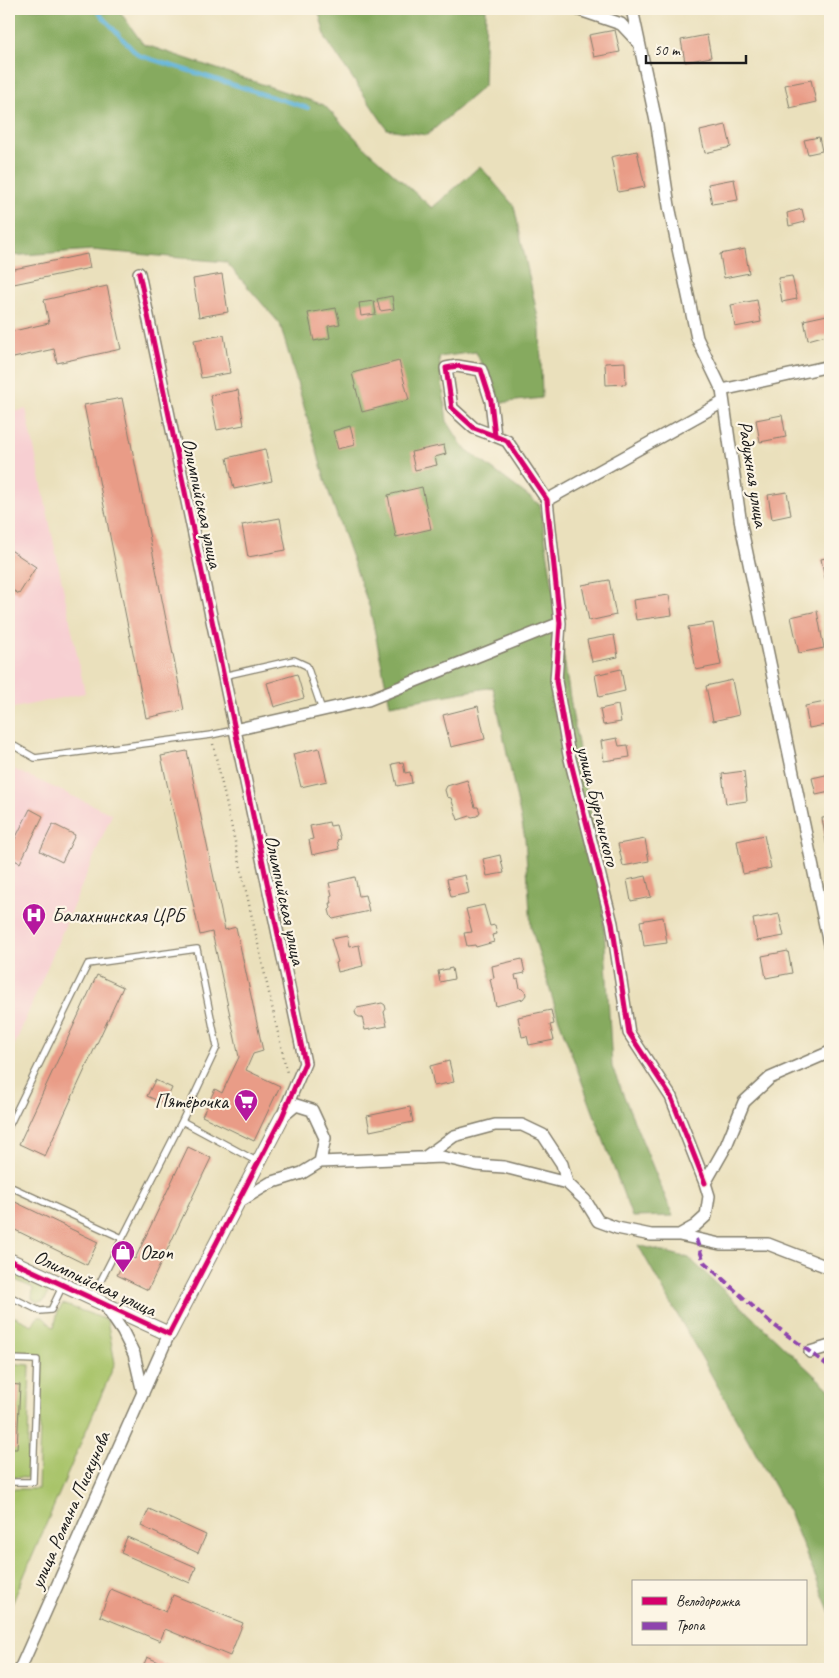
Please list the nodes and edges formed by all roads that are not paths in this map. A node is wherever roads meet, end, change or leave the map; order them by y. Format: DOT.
graph roads {
  1 [pos="577,9"];
  2 [pos="632,9"];
  3 [pos="638,41"];
  4 [pos="139,273"];
  5 [pos="830,366"];
  6 [pos="722,390"];
  7 [pos="723,402"];
  8 [pos="495,436"];
  9 [pos="547,500"];
  10 [pos="560,623"];
  11 [pos="223,676"];
  12 [pos="322,710"];
  13 [pos="234,730"];
  14 [pos="9,743"];
  15 [pos="830,949"];
  16 [pos="830,1052"];
  17 [pos="282,1117"];
  18 [pos="182,1121"];
  19 [pos="9,1126"];
  20 [pos="424,1158"];
  21 [pos="258,1162"];
  22 [pos="320,1162"];
  23 [pos="567,1182"];
  24 [pos="705,1183"];
  25 [pos="9,1186"];
  26 [pos="237,1203"];
  27 [pos="679,1235"];
  28 [pos="122,1238"];
  29 [pos="9,1260"];
  30 [pos="830,1268"];
  31 [pos="63,1285"];
  32 [pos="9,1296"];
  33 [pos="98,1301"];
  34 [pos="169,1334"];
  35 [pos="830,1346"];
  36 [pos="810,1352"];
  37 [pos="9,1359"];
  38 [pos="143,1393"];
  39 [pos="9,1482"];
  40 [pos="20,1669"];
  1 -- 3 [label="street"];
  2 -- 3 [label="street, Радужная улица"];
  3 -- 6 [label="street, Радужная улица"];
  4 -- 11 [label="street, Олимпийская улица"];
  5 -- 6 [label="street"];
  6 -- 7 [label="street, Радужная улица"];
  7 -- 9 [label="street"];
  7 -- 15 [label="street, Радужная улица"];
  8 -- 8 [label="street, улица Бурганского"];
  8 -- 9 [label="street, улица Бурганского"];
  9 -- 10 [label="street, улица Бурганского"];
  10 -- 12 [label="street"];
  10 -- 24 [label="street, улица Бурганского"];
  11 -- 12 [label="lane"];
  11 -- 13 [label="street, Олимпийская улица"];
  12 -- 13 [label="street"];
  13 -- 14 [label="lane"];
  13 -- 17 [label="street, Олимпийская улица"];
  16 -- 24 [label="street"];
  17 -- 21 [label="street, Олимпийская улица"];
  17 -- 22 [label="street"];
  18 -- 19 [label="lane"];
  18 -- 21 [label="lane"];
  18 -- 28 [label="lane"];
  20 -- 22 [label="street"];
  20 -- 23 [label="street"];
  20 -- 23 [label="street"];
  21 -- 26 [label="street, Олимпийская улица"];
  22 -- 26 [label="street"];
  23 -- 27 [label="street"];
  24 -- 27 [label="street, улица Бурганского"];
  25 -- 28 [label="lane"];
  26 -- 34 [label="street, Олимпийская улица"];
  27 -- 30 [label="street"];
  28 -- 33 [label="lane"];
  29 -- 31 [label="street, Олимпийская улица"];
  31 -- 32 [label="lane"];
  31 -- 33 [label="street, Олимпийская улица"];
  33 -- 34 [label="street, Олимпийская улица"];
  33 -- 38 [label="street"];
  34 -- 38 [label="street, улица Романа Пискунова"];
  35 -- 36 [label="street"];
  37 -- 39 [label="lane"];
  38 -- 40 [label="street, улица Романа Пискунова"];
}
